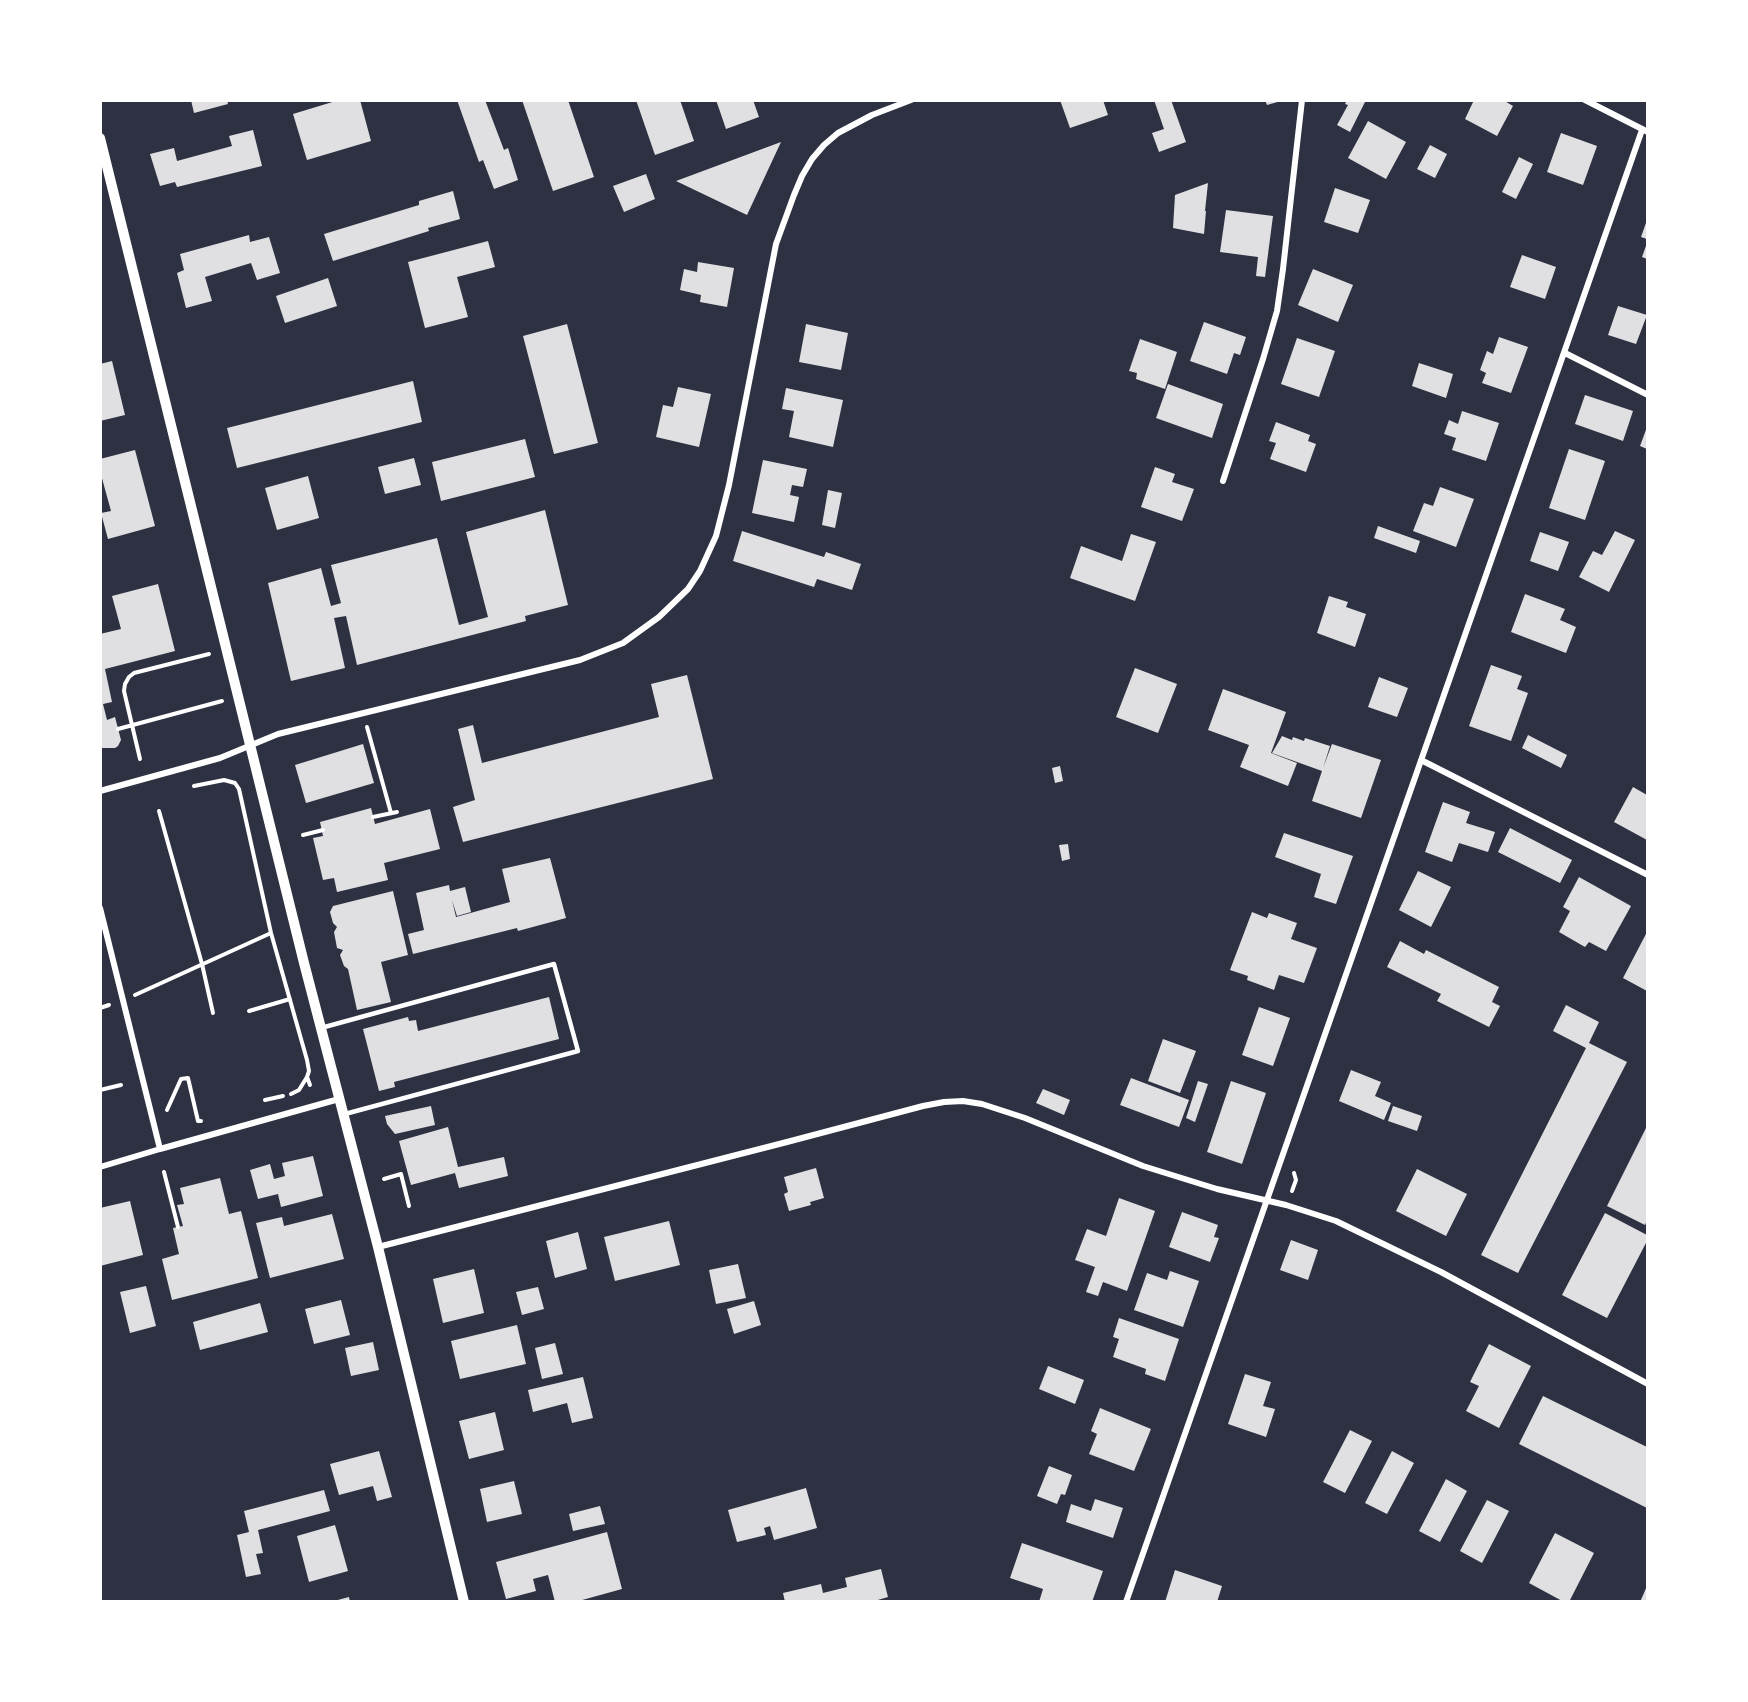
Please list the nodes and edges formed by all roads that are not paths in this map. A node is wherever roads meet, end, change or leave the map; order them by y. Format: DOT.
graph roads {
  1 [pos="911,100"];
  2 [pos="1302,100"];
  3 [pos="1585,100"];
  4 [pos="1645,131"];
  5 [pos="100,138"];
  6 [pos="1565,353"];
  7 [pos="1647,395"];
  8 [pos="1223,481"];
  9 [pos="251,745"];
  10 [pos="1421,760"];
  11 [pos="100,791"];
  12 [pos="1647,875"];
  13 [pos="100,908"];
  14 [pos="321,1028"];
  15 [pos="339,1099"];
  16 [pos="343,1115"];
  17 [pos="160,1149"];
  18 [pos="100,1167"];
  19 [pos="1266,1200"];
  20 [pos="378,1247"];
  21 [pos="1647,1384"];
  22 [pos="464,1602"];
  23 [pos="1125,1602"];
  1 -- 9 [label="street"];
  2 -- 8 [label="street"];
  3 -- 4 [label="street"];
  4 -- 6 [label="street"];
  5 -- 9 [label="street"];
  6 -- 7 [label="street"];
  6 -- 10 [label="street"];
  9 -- 11 [label="street"];
  9 -- 14 [label="street"];
  10 -- 12 [label="street"];
  10 -- 19 [label="street"];
  13 -- 17 [label="street"];
  14 -- 15 [label="street"];
  14 -- 16 [label="lane"];
  15 -- 16 [label="street"];
  15 -- 17 [label="street"];
  16 -- 20 [label="street"];
  17 -- 18 [label="street"];
  19 -- 20 [label="street"];
  19 -- 21 [label="street"];
  19 -- 23 [label="street"];
  20 -- 22 [label="street"];
}
